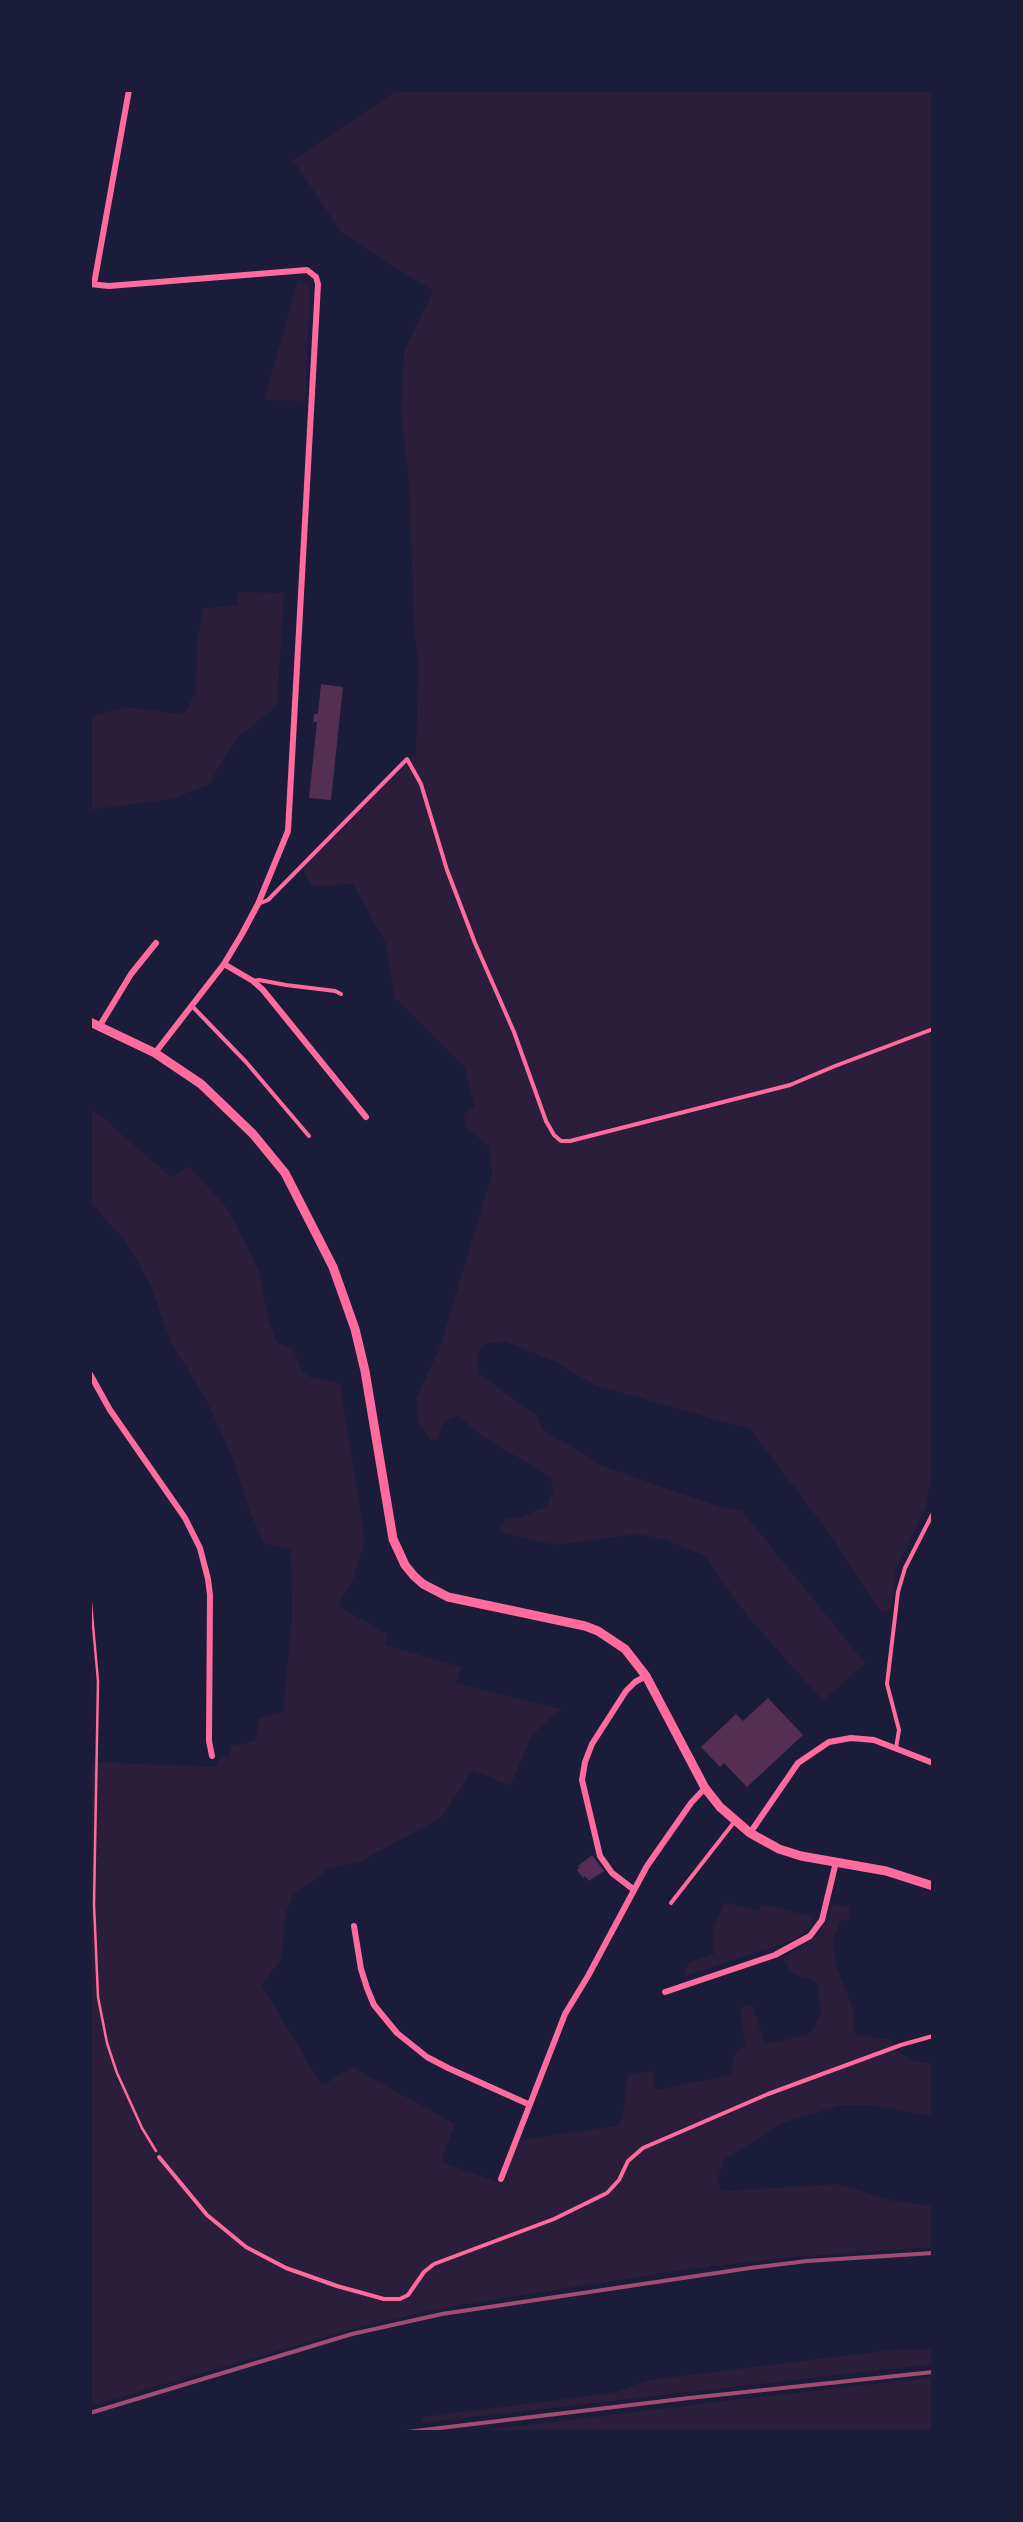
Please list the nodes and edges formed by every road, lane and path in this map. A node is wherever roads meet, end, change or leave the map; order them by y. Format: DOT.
graph roads {
  1 [pos="129,90"];
  2 [pos="92,284"];
  3 [pos="258,904"];
  4 [pos="156,944"];
  5 [pos="224,964"];
  6 [pos="253,981"];
  7 [pos="341,994"];
  8 [pos="192,1006"];
  9 [pos="94,1024"];
  10 [pos="933,1029"];
  11 [pos="155,1054"];
  12 [pos="366,1116"];
  13 [pos="309,1136"];
  14 [pos="90,1374"];
  15 [pos="933,1514"];
  16 [pos="90,1592"];
  17 [pos="646,1676"];
  18 [pos="896,1748"];
  19 [pos="212,1756"];
  20 [pos="933,1763"];
  21 [pos="704,1788"];
  22 [pos="735,1822"];
  23 [pos="750,1834"];
  24 [pos="836,1862"];
  25 [pos="933,1886"];
  26 [pos="633,1889"];
  27 [pos="671,1903"];
  28 [pos="354,1926"];
  29 [pos="665,1992"];
  30 [pos="933,2036"];
  31 [pos="528,2104"];
  32 [pos="159,2157"];
  33 [pos="501,2178"];
  1 -- 2 [label="street"];
  2 -- 3 [label="street"];
  3 -- 5 [label="street"];
  3 -- 10 [label="lane"];
  4 -- 9 [label="street"];
  5 -- 6 [label="street"];
  5 -- 8 [label="street"];
  6 -- 7 [label="lane"];
  6 -- 12 [label="street"];
  8 -- 11 [label="street"];
  8 -- 13 [label="lane"];
  9 -- 11 [label="main road"];
  11 -- 17 [label="main road"];
  14 -- 19 [label="street"];
  15 -- 18 [label="lane"];
  16 -- 32 [label="path"];
  17 -- 21 [label="main road"];
  17 -- 26 [label="street"];
  18 -- 20 [label="street"];
  18 -- 23 [label="street"];
  21 -- 22 [label="main road"];
  21 -- 26 [label="street"];
  22 -- 23 [label="main road"];
  22 -- 27 [label="lane"];
  23 -- 24 [label="main road"];
  24 -- 25 [label="main road"];
  24 -- 29 [label="street"];
  26 -- 31 [label="street"];
  28 -- 31 [label="street"];
  30 -- 32 [label="lane"];
  31 -- 33 [label="street"];
}
